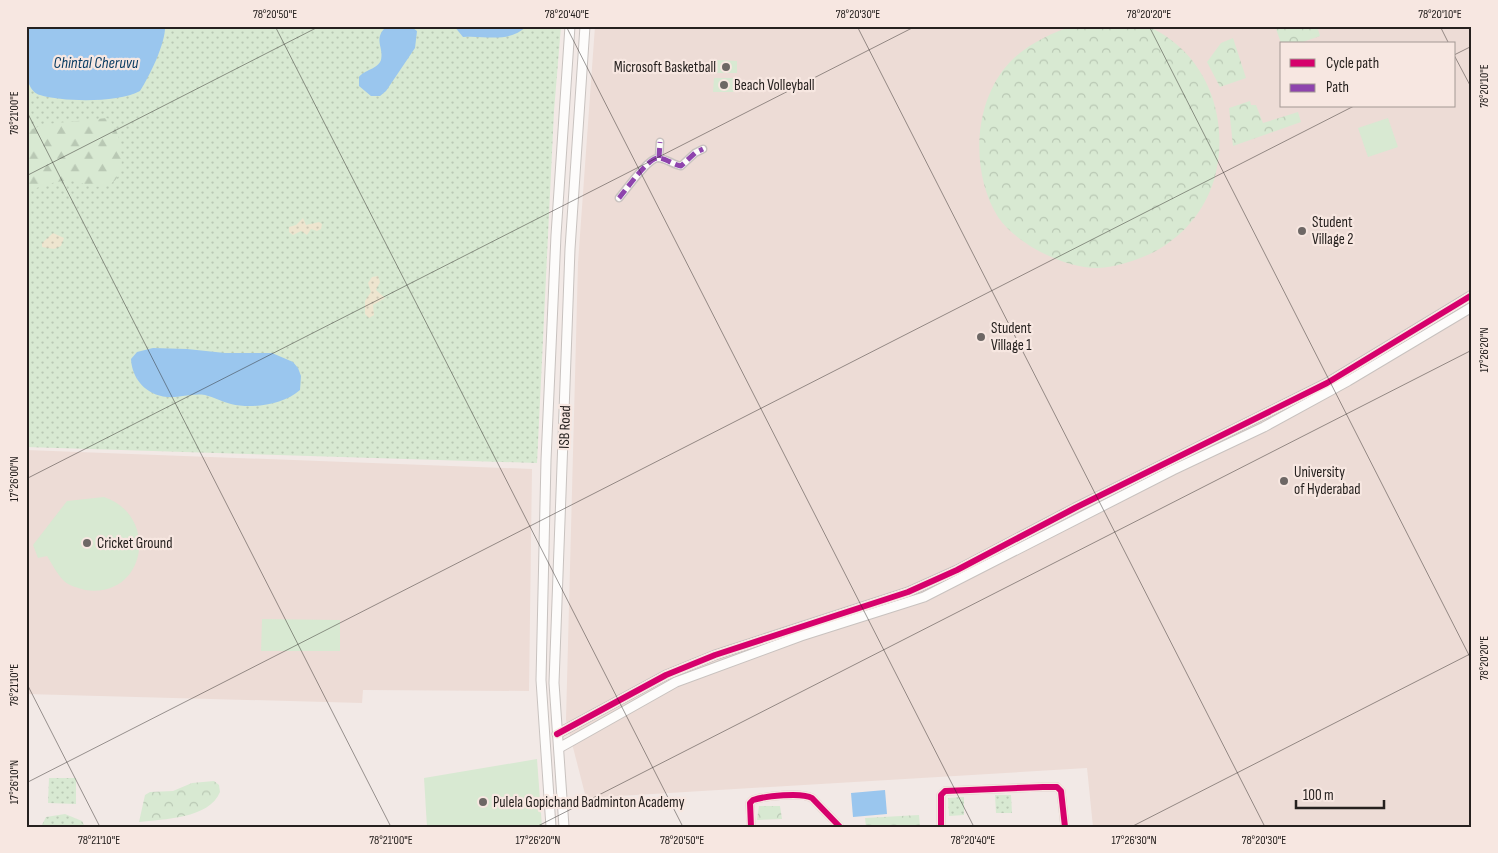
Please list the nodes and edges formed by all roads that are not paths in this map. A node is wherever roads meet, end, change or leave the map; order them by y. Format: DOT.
graph roads {
  1 [pos="570,26"];
  2 [pos="585,26"];
  3 [pos="660,142"];
  4 [pos="703,149"];
  5 [pos="659,158"];
  6 [pos="618,198"];
  7 [pos="1472,295"];
  8 [pos="1472,307"];
  9 [pos="557,734"];
  10 [pos="559,748"];
  11 [pos="551,827"];
  12 [pos="564,827"];
  13 [pos="751,827"];
  14 [pos="840,827"];
  15 [pos="941,827"];
  16 [pos="1065,827"];
  1 -- 11 [label="street, ISB Road"];
  2 -- 9 [label="street, ISB Road"];
  3 -- 5 [label="street"];
  4 -- 5 [label="street"];
  5 -- 6 [label="street"];
  7 -- 9 [label="street"];
  8 -- 10 [label="street"];
  9 -- 10 [label="street, ISB Road"];
  10 -- 12 [label="street, ISB Road"];
  13 -- 14 [label="street"];
  15 -- 16 [label="street"];
}
